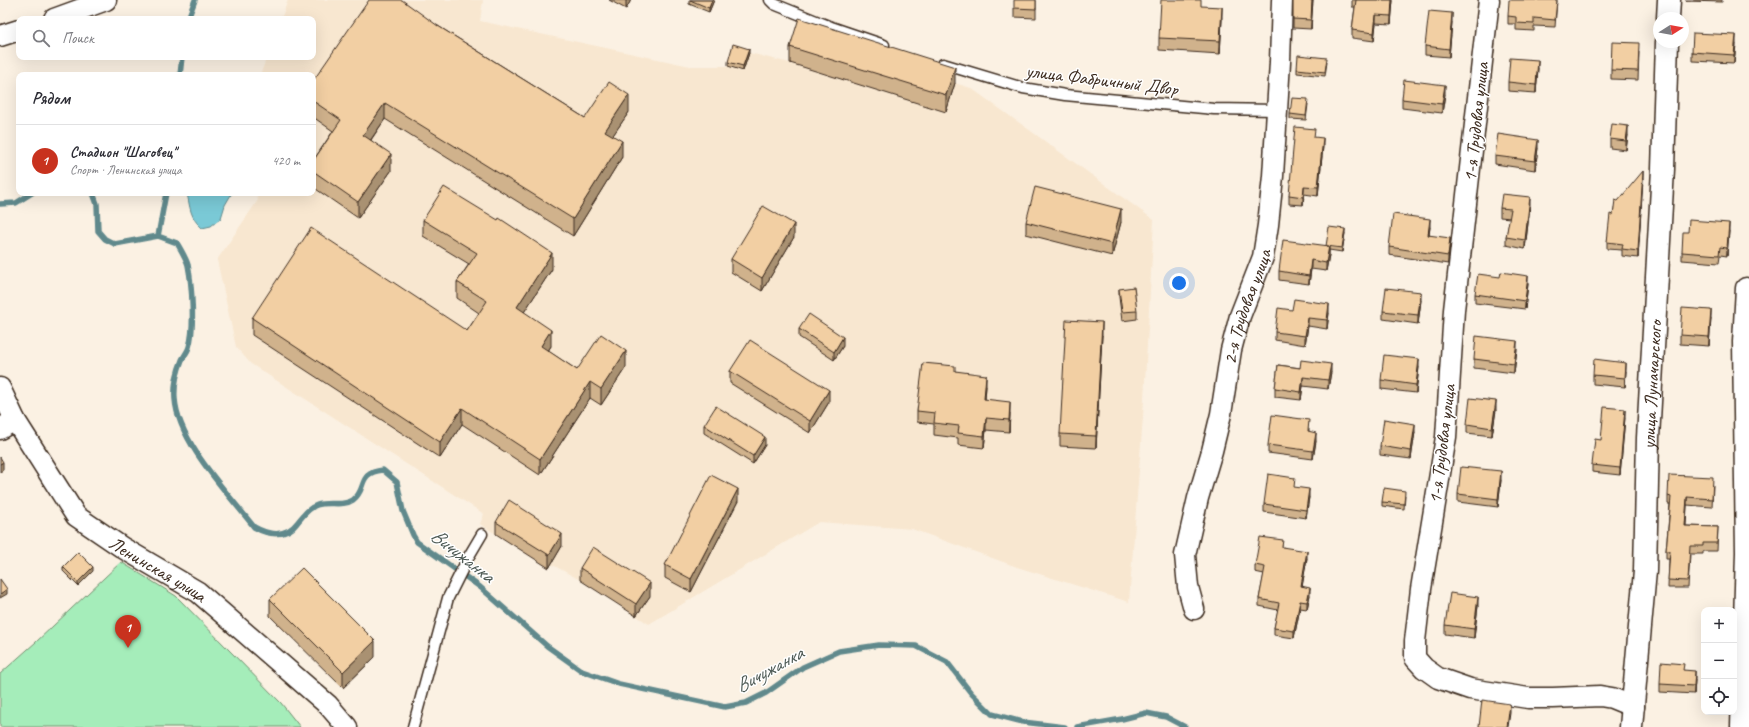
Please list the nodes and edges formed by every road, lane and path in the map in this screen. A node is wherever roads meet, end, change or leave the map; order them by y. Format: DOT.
graph roads {
  1 [pos="106,0"];
  2 [pos="770,0"];
  3 [pos="1282,0"];
  4 [pos="1489,0"];
  5 [pos="1669,0"];
  6 [pos="1668,12"];
  7 [pos="62,16"];
  8 [pos="16,31"];
  9 [pos="0,36"];
  10 [pos="893,48"];
  11 [pos="1668,48"];
  12 [pos="937,62"];
  13 [pos="1277,110"];
  14 [pos="1746,288"];
  15 [pos="0,388"];
  16 [pos="8,425"];
  17 [pos="482,534"];
  18 [pos="1194,609"];
  19 [pos="1632,717"];
  20 [pos="347,727"];
  21 [pos="413,727"];
  22 [pos="1741,727"];
  1 -- 7 [label="street"];
  2 -- 10 [label="lane"];
  3 -- 13 [label="street, 2-я Трудовая улица"];
  4 -- 19 [label="street, 1-я Трудовая улица"];
  5 -- 6 [label="main road"];
  8 -- 9 [label="street"];
  11 -- 19 [label="main road, улица Луначарского"];
  12 -- 13 [label="lane, улица Фабричный Двор"];
  13 -- 18 [label="street, 2-я Трудовая улица"];
  14 -- 22 [label="street"];
  15 -- 16 [label="street, Ленинская улица"];
  16 -- 20 [label="street, Ленинская улица"];
  17 -- 21 [label="lane"];
}
